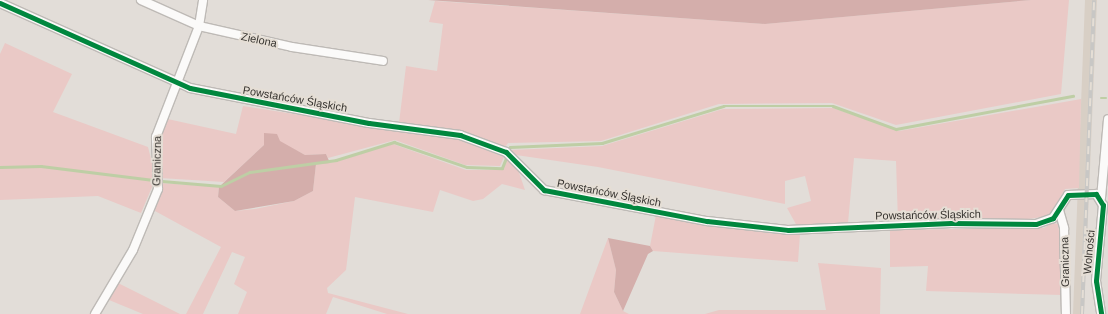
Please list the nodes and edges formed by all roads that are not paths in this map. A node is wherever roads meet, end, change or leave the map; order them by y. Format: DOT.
graph roads {
  1 [pos="141,0"];
  2 [pos="203,0"];
  3 [pos="0,3"];
  4 [pos="199,26"];
  5 [pos="383,61"];
  6 [pos="176,81"];
  7 [pos="1108,120"];
  8 [pos="1099,196"];
  9 [pos="1060,210"];
  10 [pos="95,314"];
  11 [pos="1066,314"];
  12 [pos="1101,314"];
  1 -- 4 [label="street, Zielona"];
  2 -- 4 [label="street, Graniczna"];
  3 -- 6 [label="street, Powstańców Śląskich"];
  4 -- 5 [label="street, Zielona"];
  4 -- 6 [label="street, Graniczna"];
  6 -- 9 [label="street, Powstańców Śląskich"];
  6 -- 10 [label="street, Graniczna"];
  7 -- 8 [label="street, Wolności"];
  8 -- 9 [label="street, Powstańców Śląskich"];
  8 -- 12 [label="street, Wolności"];
  9 -- 11 [label="street, Graniczna"];
}
